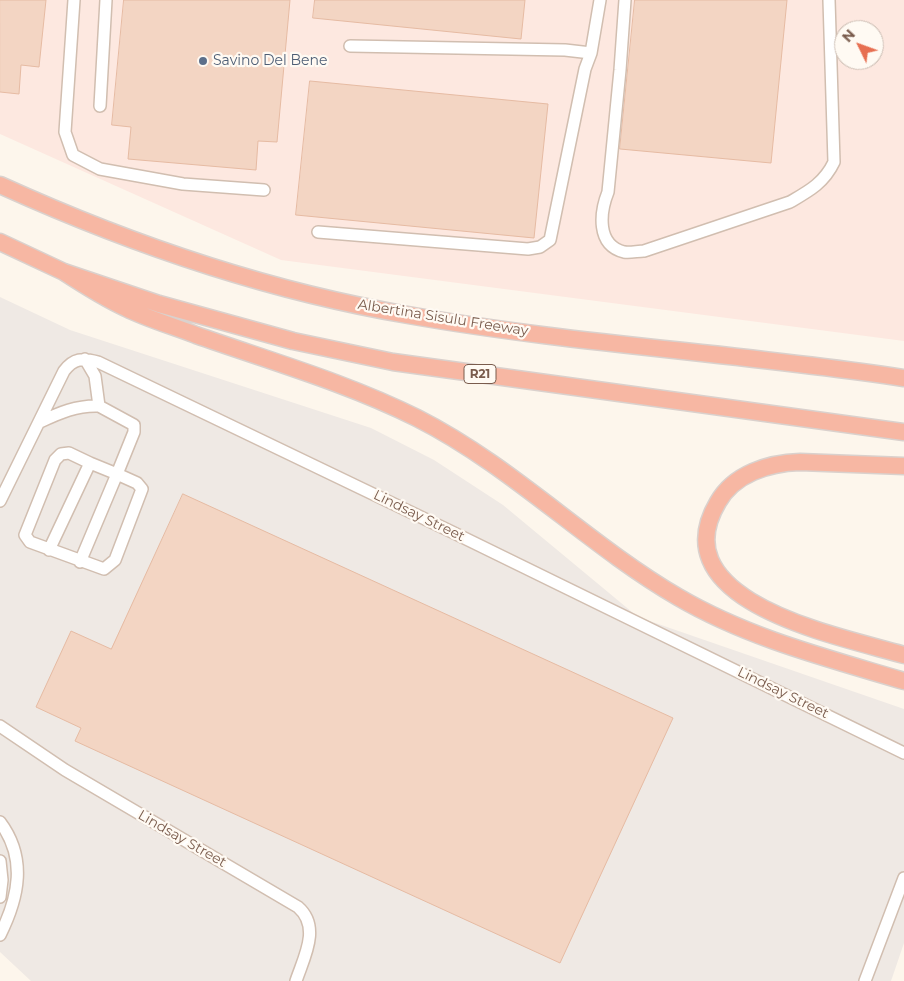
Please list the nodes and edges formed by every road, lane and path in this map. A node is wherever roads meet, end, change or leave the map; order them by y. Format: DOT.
graph roads {
  1 [pos="74,0"];
  2 [pos="106,0"];
  3 [pos="600,0"];
  4 [pos="625,0"];
  5 [pos="829,0"];
  6 [pos="350,46"];
  7 [pos="591,53"];
  8 [pos="100,106"];
  9 [pos="0,185"];
  10 [pos="264,190"];
  11 [pos="318,232"];
  12 [pos="0,242"];
  13 [pos="64,272"];
  14 [pos="86,359"];
  15 [pos="821,365"];
  16 [pos="904,372"];
  17 [pos="904,378"];
  18 [pos="98,406"];
  19 [pos="40,422"];
  20 [pos="904,432"];
  21 [pos="90,462"];
  22 [pos="904,466"];
  23 [pos="117,474"];
  24 [pos="0,501"];
  25 [pos="49,550"];
  26 [pos="80,562"];
  27 [pos="812,627"];
  28 [pos="904,650"];
  29 [pos="904,656"];
  30 [pos="904,681"];
  31 [pos="0,726"];
  32 [pos="904,753"];
  33 [pos="0,822"];
  34 [pos="0,861"];
  35 [pos="904,878"];
  36 [pos="0,897"];
  37 [pos="0,935"];
  38 [pos="296,981"];
  39 [pos="865,981"];
  1 -- 10 [label="lane"];
  2 -- 8 [label="lane"];
  3 -- 7 [label="lane"];
  4 -- 5 [label="lane"];
  6 -- 7 [label="lane"];
  7 -- 11 [label="lane"];
  9 -- 15 [label="highway, Albertina Sisulu Freeway"];
  12 -- 13 [label="highway, R21"];
  13 -- 20 [label="highway, R21"];
  13 -- 30 [label="highway"];
  14 -- 18 [label="lane"];
  14 -- 19 [label="lane"];
  14 -- 32 [label="lane, Lindsay Street"];
  15 -- 16 [label="highway"];
  15 -- 17 [label="highway, Albertina Sisulu Freeway"];
  18 -- 19 [label="lane"];
  18 -- 23 [label="lane"];
  19 -- 24 [label="lane"];
  21 -- 23 [label="lane"];
  21 -- 25 [label="lane"];
  21 -- 25 [label="lane"];
  22 -- 27 [label="highway"];
  23 -- 26 [label="lane"];
  23 -- 26 [label="lane"];
  25 -- 26 [label="lane"];
  27 -- 28 [label="highway"];
  27 -- 29 [label="highway"];
  31 -- 38 [label="lane, Lindsay Street"];
  33 -- 37 [label="lane"];
  34 -- 36 [label="lane"];
  35 -- 39 [label="lane"];
}
